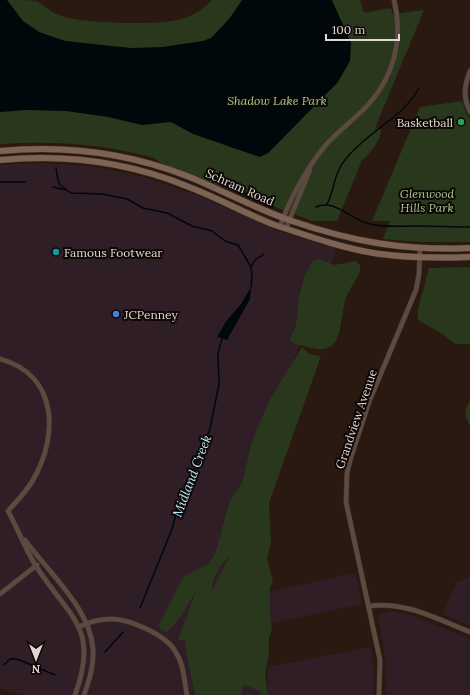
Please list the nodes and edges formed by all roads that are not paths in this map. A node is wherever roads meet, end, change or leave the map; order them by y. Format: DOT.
graph roads {
  1 [pos="394,0"];
  2 [pos="470,71"];
  3 [pos="470,112"];
  4 [pos="0,151"];
  5 [pos="0,160"];
  6 [pos="286,219"];
  7 [pos="283,227"];
  8 [pos="420,248"];
  9 [pos="470,248"];
  10 [pos="420,257"];
  11 [pos="470,257"];
  12 [pos="0,359"];
  13 [pos="19,532"];
  14 [pos="41,562"];
  15 [pos="36,566"];
  16 [pos="0,594"];
  17 [pos="369,606"];
  18 [pos="87,623"];
  19 [pos="79,627"];
  20 [pos="470,632"];
  21 [pos="75,695"];
  22 [pos="84,695"];
  23 [pos="186,695"];
  24 [pos="379,695"];
  1 -- 6 [label="street"];
  2 -- 3 [label="street"];
  4 -- 6 [label="main road, Schram Road"];
  5 -- 7 [label="main road, Schram Road"];
  6 -- 7 [label="street"];
  6 -- 8 [label="main road, Schram Road"];
  7 -- 10 [label="main road, Schram Road"];
  8 -- 9 [label="main road, Schram Road"];
  8 -- 10 [label="street, Grandview Avenue"];
  10 -- 11 [label="main road, Schram Road"];
  10 -- 17 [label="street, Grandview Avenue"];
  12 -- 13 [label="street"];
  13 -- 14 [label="street"];
  13 -- 15 [label="street"];
  14 -- 15 [label="street"];
  14 -- 18 [label="street"];
  15 -- 16 [label="street"];
  15 -- 19 [label="street"];
  17 -- 20 [label="street"];
  17 -- 24 [label="street, Grandview Avenue"];
  18 -- 19 [label="street"];
  18 -- 22 [label="street"];
  18 -- 23 [label="street"];
  19 -- 21 [label="street"];
}
